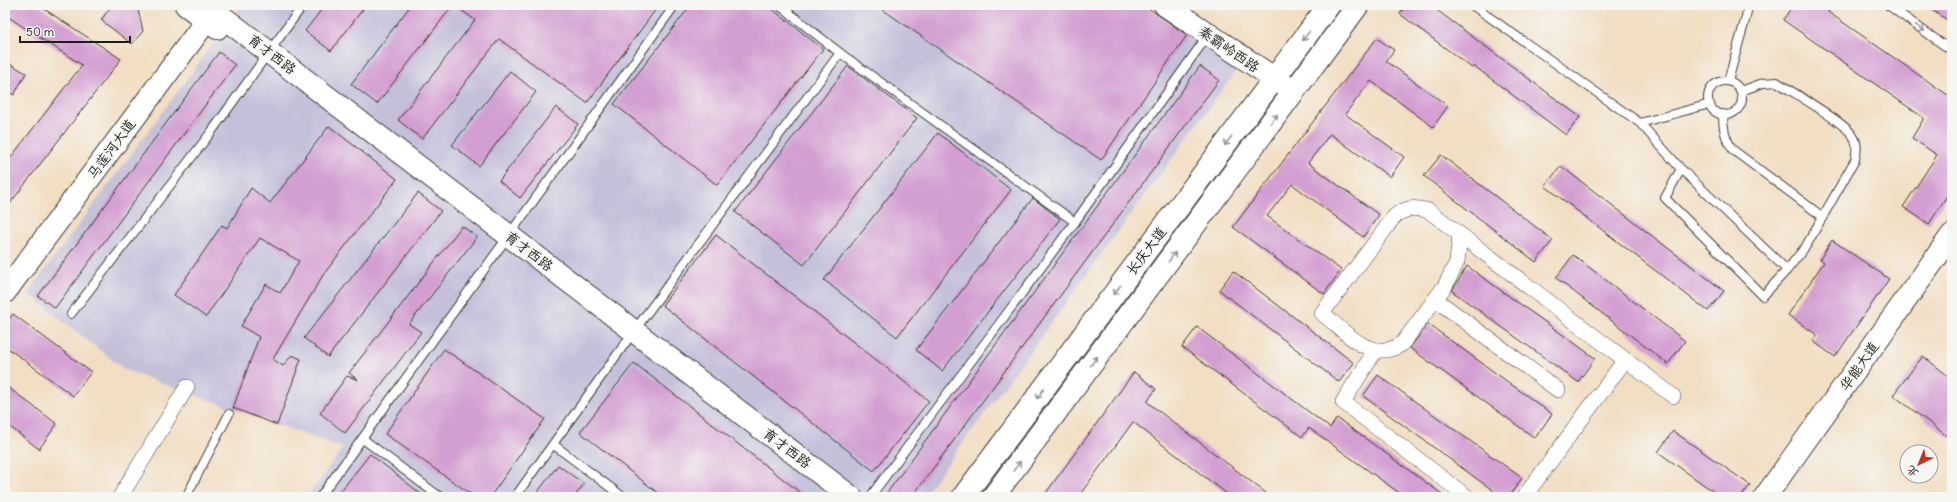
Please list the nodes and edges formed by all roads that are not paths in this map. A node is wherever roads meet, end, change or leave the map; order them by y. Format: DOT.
graph roads {
  1 [pos="303,5"];
  2 [pos="675,5"];
  3 [pos="779,5"];
  4 [pos="1165,5"];
  5 [pos="1183,5"];
  6 [pos="1329,5"];
  7 [pos="1358,5"];
  8 [pos="1472,5"];
  9 [pos="1748,5"];
  10 [pos="1888,5"];
  11 [pos="204,9"];
  12 [pos="1211,30"];
  13 [pos="1952,51"];
  14 [pos="840,53"];
  15 [pos="265,57"];
  16 [pos="1277,75"];
  17 [pos="1728,81"];
  18 [pos="1297,88"];
  19 [pos="1741,91"];
  20 [pos="1710,104"];
  21 [pos="1723,114"];
  22 [pos="1640,123"];
  23 [pos="1680,169"];
  24 [pos="1823,217"];
  25 [pos="1076,222"];
  26 [pos="1460,235"];
  27 [pos="1952,235"];
  28 [pos="504,240"];
  29 [pos="1952,252"];
  30 [pos="1787,270"];
  31 [pos="5,271"];
  32 [pos="5,292"];
  33 [pos="1435,299"];
  34 [pos="71,314"];
  35 [pos="630,336"];
  36 [pos="1375,351"];
  37 [pos="1625,360"];
  38 [pos="187,387"];
  39 [pos="1558,390"];
  40 [pos="1673,396"];
  41 [pos="229,414"];
  42 [pos="363,439"];
  43 [pos="554,445"];
  44 [pos="120,497"];
  45 [pos="186,497"];
  46 [pos="320,497"];
  47 [pos="440,497"];
  48 [pos="515,497"];
  49 [pos="623,497"];
  50 [pos="829,497"];
  51 [pos="851,497"];
  52 [pos="870,497"];
  53 [pos="963,497"];
  54 [pos="993,497"];
  55 [pos="1467,497"];
  56 [pos="1524,497"];
  57 [pos="1765,497"];
  58 [pos="1777,497"];
  1 -- 15 [label="lane"];
  2 -- 28 [label="lane"];
  3 -- 14 [label="lane"];
  4 -- 12 [label="street, 秦霸岭西路"];
  5 -- 12 [label="street, 秦霸岭西路"];
  6 -- 16 [label="street, 长庆大道, one-way"];
  7 -- 18 [label="street, 长庆大道"];
  8 -- 22 [label="lane"];
  9 -- 17 [label="lane"];
  10 -- 13 [label="lane, one-way"];
  11 -- 15 [label="street, 育才西路"];
  11 -- 31 [label="street, 马莲河大道"];
  11 -- 32 [label="street, 马莲河大道"];
  12 -- 16 [label="street, 秦霸岭西路"];
  12 -- 25 [label="lane"];
  14 -- 25 [label="lane"];
  14 -- 35 [label="lane"];
  15 -- 28 [label="street, 育才西路"];
  15 -- 34 [label="lane"];
  16 -- 18 [label="street, 秦霸岭西路"];
  16 -- 53 [label="street, 长庆大道, one-way"];
  17 -- 19 [label="lane"];
  17 -- 20 [label="lane"];
  54 -- 18 [label="street, 长庆大道, one-way"];
  19 -- 21 [label="lane"];
  19 -- 24 [label="lane"];
  20 -- 21 [label="lane"];
  20 -- 22 [label="lane"];
  21 -- 24 [label="lane"];
  22 -- 23 [label="lane"];
  23 -- 30 [label="lane"];
  23 -- 30 [label="lane"];
  24 -- 30 [label="lane"];
  25 -- 52 [label="lane"];
  26 -- 33 [label="street"];
  26 -- 36 [label="street"];
  26 -- 37 [label="street"];
  27 -- 57 [label="street, 华能大道"];
  28 -- 35 [label="street, 育才西路"];
  28 -- 42 [label="lane"];
  29 -- 58 [label="street, 华能大道"];
  33 -- 36 [label="street"];
  33 -- 39 [label="street"];
  35 -- 43 [label="lane"];
  35 -- 50 [label="street, 育才西路"];
  35 -- 51 [label="street, 育才西路"];
  36 -- 55 [label="street"];
  37 -- 40 [label="street"];
  37 -- 56 [label="street"];
  38 -- 44 [label="street"];
  41 -- 45 [label="lane"];
  42 -- 46 [label="lane"];
  42 -- 47 [label="lane"];
  43 -- 48 [label="lane"];
  43 -- 49 [label="lane"];
}
